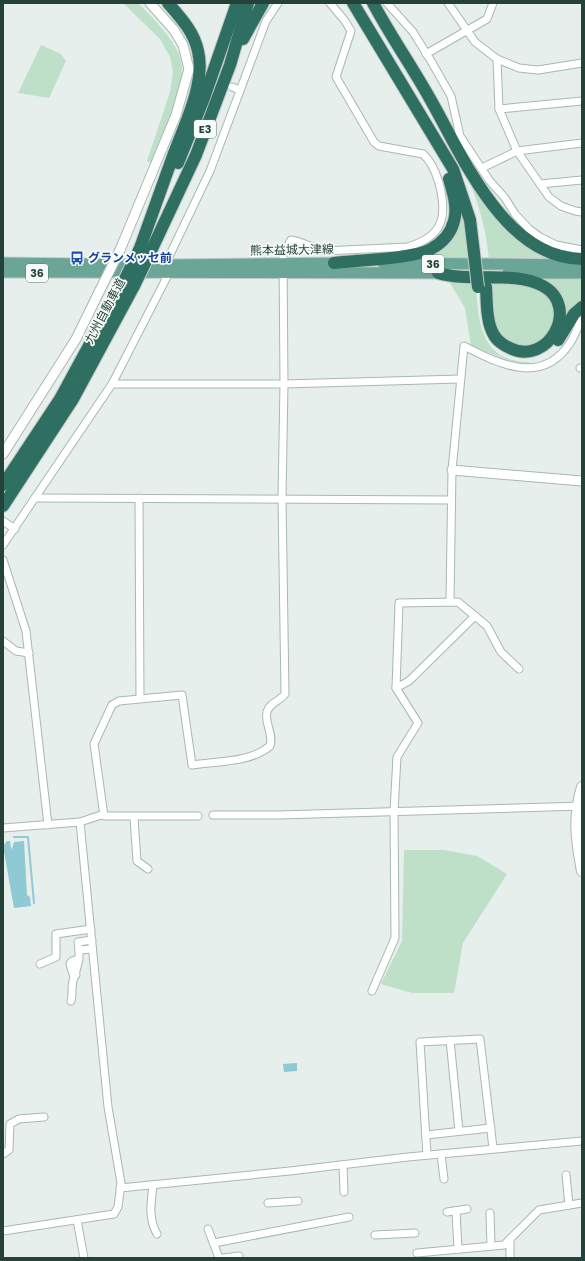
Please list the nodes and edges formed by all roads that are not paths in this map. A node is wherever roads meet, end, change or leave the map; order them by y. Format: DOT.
graph roads {
  1 [pos="150,3"];
  2 [pos="168,3"];
  3 [pos="237,3"];
  4 [pos="248,3"];
  5 [pos="263,3"];
  6 [pos="278,3"];
  7 [pos="330,3"];
  8 [pos="344,3"];
  9 [pos="353,3"];
  10 [pos="366,3"];
  11 [pos="373,3"];
  12 [pos="387,3"];
  13 [pos="448,3"];
  14 [pos="493,3"];
  15 [pos="387,29"];
  16 [pos="466,30"];
  17 [pos="374,38"];
  18 [pos="426,54"];
  19 [pos="497,59"];
  20 [pos="582,63"];
  21 [pos="230,65"];
  22 [pos="232,87"];
  23 [pos="240,90"];
  24 [pos="582,102"];
  25 [pos="499,109"];
  26 [pos="443,122"];
  27 [pos="430,130"];
  28 [pos="582,143"];
  29 [pos="517,150"];
  30 [pos="482,168"];
  31 [pos="582,180"];
  32 [pos="540,184"];
  33 [pos="582,212"];
  34 [pos="146,249"];
  35 [pos="582,250"];
  36 [pos="478,253"];
  37 [pos="582,259"];
  38 [pos="334,262"];
  39 [pos="3,263"];
  40 [pos="582,264"];
  41 [pos="283,268"];
  42 [pos="167,269"];
  43 [pos="3,272"];
  44 [pos="438,273"];
  45 [pos="582,274"];
  46 [pos="128,285"];
  47 [pos="482,287"];
  48 [pos="582,307"];
  49 [pos="582,318"];
  50 [pos="460,379"];
  51 [pos="112,384"];
  52 [pos="284,384"];
  53 [pos="3,454"];
  54 [pos="452,470"];
  55 [pos="582,481"];
  56 [pos="3,485"];
  57 [pos="35,498"];
  58 [pos="139,498"];
  59 [pos="282,498"];
  60 [pos="450,500"];
  61 [pos="3,506"];
  62 [pos="3,521"];
  63 [pos="15,529"];
  64 [pos="3,546"];
  65 [pos="3,560"];
  66 [pos="450,602"];
  67 [pos="475,616"];
  68 [pos="3,641"];
  69 [pos="28,653"];
  70 [pos="519,669"];
  71 [pos="396,688"];
  72 [pos="140,698"];
  73 [pos="582,787"];
  74 [pos="579,806"];
  75 [pos="394,811"];
  76 [pos="104,814"];
  77 [pos="213,815"];
  78 [pos="198,816"];
  79 [pos="134,818"];
  80 [pos="80,822"];
  81 [pos="48,825"];
  82 [pos="3,828"];
  83 [pos="148,869"];
  84 [pos="582,871"];
  85 [pos="91,929"];
  86 [pos="92,940"];
  87 [pos="92,949"];
  88 [pos="78,950"];
  89 [pos="40,964"];
  90 [pos="372,991"];
  91 [pos="71,1001"];
  92 [pos="450,1040"];
  93 [pos="44,1117"];
  94 [pos="491,1128"];
  95 [pos="459,1131"];
  96 [pos="426,1135"];
  97 [pos="582,1141"];
  98 [pos="493,1148"];
  99 [pos="3,1154"];
  100 [pos="441,1154"];
  101 [pos="427,1155"];
  102 [pos="343,1165"];
  103 [pos="566,1175"];
  104 [pos="444,1179"];
  105 [pos="153,1185"];
  106 [pos="120,1188"];
  107 [pos="344,1192"];
  108 [pos="298,1201"];
  109 [pos="268,1203"];
  110 [pos="582,1203"];
  111 [pos="569,1205"];
  112 [pos="467,1209"];
  113 [pos="456,1211"];
  114 [pos="447,1212"];
  115 [pos="490,1212"];
  116 [pos="349,1217"];
  117 [pos="78,1220"];
  118 [pos="208,1229"];
  119 [pos="3,1231"];
  120 [pos="415,1233"];
  121 [pos="157,1234"];
  122 [pos="375,1235"];
  123 [pos="510,1240"];
  124 [pos="214,1243"];
  125 [pos="491,1246"];
  126 [pos="458,1249"];
  127 [pos="450,1250"];
  128 [pos="417,1253"];
  129 [pos="84,1258"];
  130 [pos="219,1258"];
  131 [pos="223,1258"];
  132 [pos="239,1258"];
  133 [pos="451,1258"];
  134 [pos="510,1258"];
  1 -- 53 [label="street, bridge"];
  2 -- 34 [label="highway"];
  3 -- 34 [label="highway, 九州自動車道 / E3"];
  4 -- 21 [label="highway, 九州自動車道 / E3"];
  5 -- 21 [label="highway"];
  6 -- 23 [label="street"];
  7 -- 41 [label="street"];
  8 -- 17 [label="highway"];
  9 -- 17 [label="highway"];
  10 -- 15 [label="highway"];
  11 -- 15 [label="highway"];
  12 -- 18 [label="street"];
  13 -- 16 [label="street"];
  14 -- 16 [label="street"];
  15 -- 26 [label="highway"];
  16 -- 18 [label="street"];
  16 -- 19 [label="street"];
  17 -- 27 [label="highway"];
  18 -- 30 [label="street"];
  19 -- 20 [label="street"];
  19 -- 25 [label="street"];
  21 -- 34 [label="highway, 九州自動車道 / E3"];
  22 -- 23 [label="street"];
  23 -- 42 [label="street"];
  24 -- 25 [label="street"];
  25 -- 29 [label="street"];
  26 -- 36 [label="highway"];
  26 -- 37 [label="highway"];
  27 -- 36 [label="highway"];
  27 -- 38 [label="highway"];
  28 -- 29 [label="street"];
  29 -- 30 [label="street"];
  29 -- 32 [label="street"];
  30 -- 35 [label="street"];
  31 -- 32 [label="street"];
  32 -- 33 [label="street"];
  34 -- 46 [label="highway, 九州自動車道 / E3, bridge"];
  36 -- 47 [label="highway, bridge"];
  38 -- 40 [label="main road, 熊本益城大津線 / 36"];
  38 -- 41 [label="main road, 熊本益城大津線 / 36"];
  39 -- 42 [label="main road, 熊本益城大津線 / 36"];
  41 -- 42 [label="main road, 熊本益城大津線 / 36"];
  41 -- 44 [label="main road, 熊本益城大津線 / 36"];
  41 -- 52 [label="street"];
  42 -- 43 [label="main road, 熊本益城大津線 / 36"];
  42 -- 51 [label="street"];
  44 -- 45 [label="main road, 熊本益城大津線 / 36"];
  44 -- 47 [label="highway"];
  46 -- 56 [label="highway, 九州自動車道 / E3"];
  46 -- 61 [label="highway, 九州自動車道 / E3"];
  47 -- 48 [label="highway"];
  49 -- 50 [label="street"];
  50 -- 52 [label="street"];
  50 -- 54 [label="street"];
  51 -- 52 [label="street"];
  51 -- 57 [label="street"];
  52 -- 59 [label="street"];
  54 -- 55 [label="street"];
  54 -- 60 [label="street"];
  57 -- 58 [label="street"];
  57 -- 63 [label="street"];
  58 -- 59 [label="street"];
  58 -- 72 [label="street"];
  59 -- 60 [label="street"];
  59 -- 72 [label="street"];
  60 -- 66 [label="street"];
  62 -- 63 [label="street"];
  63 -- 64 [label="street"];
  65 -- 69 [label="street"];
  66 -- 67 [label="street"];
  66 -- 71 [label="street"];
  67 -- 70 [label="street"];
  67 -- 71 [label="street"];
  68 -- 69 [label="street"];
  69 -- 81 [label="street"];
  71 -- 75 [label="street"];
  72 -- 76 [label="street"];
  73 -- 74 [label="main road"];
  74 -- 75 [label="street"];
  74 -- 84 [label="main road"];
  75 -- 77 [label="street"];
  75 -- 90 [label="street"];
  76 -- 79 [label="street"];
  76 -- 80 [label="street"];
  78 -- 79 [label="street"];
  79 -- 83 [label="street"];
  80 -- 81 [label="street"];
  80 -- 85 [label="street"];
  81 -- 82 [label="street"];
  85 -- 86 [label="street"];
  85 -- 89 [label="street"];
  86 -- 87 [label="street"];
  86 -- 88 [label="street"];
  87 -- 88 [label="street"];
  87 -- 106 [label="street"];
  88 -- 91 [label="street"];
  92 -- 94 [label="street"];
  92 -- 95 [label="street"];
  92 -- 96 [label="street"];
  93 -- 99 [label="street"];
  94 -- 95 [label="street"];
  94 -- 98 [label="street"];
  95 -- 96 [label="street"];
  96 -- 101 [label="street"];
  97 -- 98 [label="street"];
  98 -- 100 [label="street"];
  100 -- 101 [label="street"];
  100 -- 104 [label="street"];
  101 -- 102 [label="street"];
  102 -- 105 [label="street"];
  102 -- 107 [label="street"];
  103 -- 111 [label="street"];
  105 -- 106 [label="street"];
  105 -- 121 [label="street"];
  106 -- 117 [label="street"];
  108 -- 109 [label="street"];
  110 -- 111 [label="street"];
  111 -- 123 [label="street"];
  112 -- 113 [label="street"];
  113 -- 114 [label="street"];
  113 -- 126 [label="street"];
  115 -- 125 [label="street"];
  116 -- 124 [label="street"];
  117 -- 119 [label="street"];
  117 -- 129 [label="street"];
  118 -- 124 [label="street"];
  120 -- 122 [label="street"];
  123 -- 125 [label="street"];
  123 -- 134 [label="street"];
  124 -- 130 [label="street"];
  125 -- 126 [label="street"];
  126 -- 127 [label="street"];
  127 -- 128 [label="street"];
  127 -- 133 [label="street"];
  131 -- 132 [label="street"];
}
